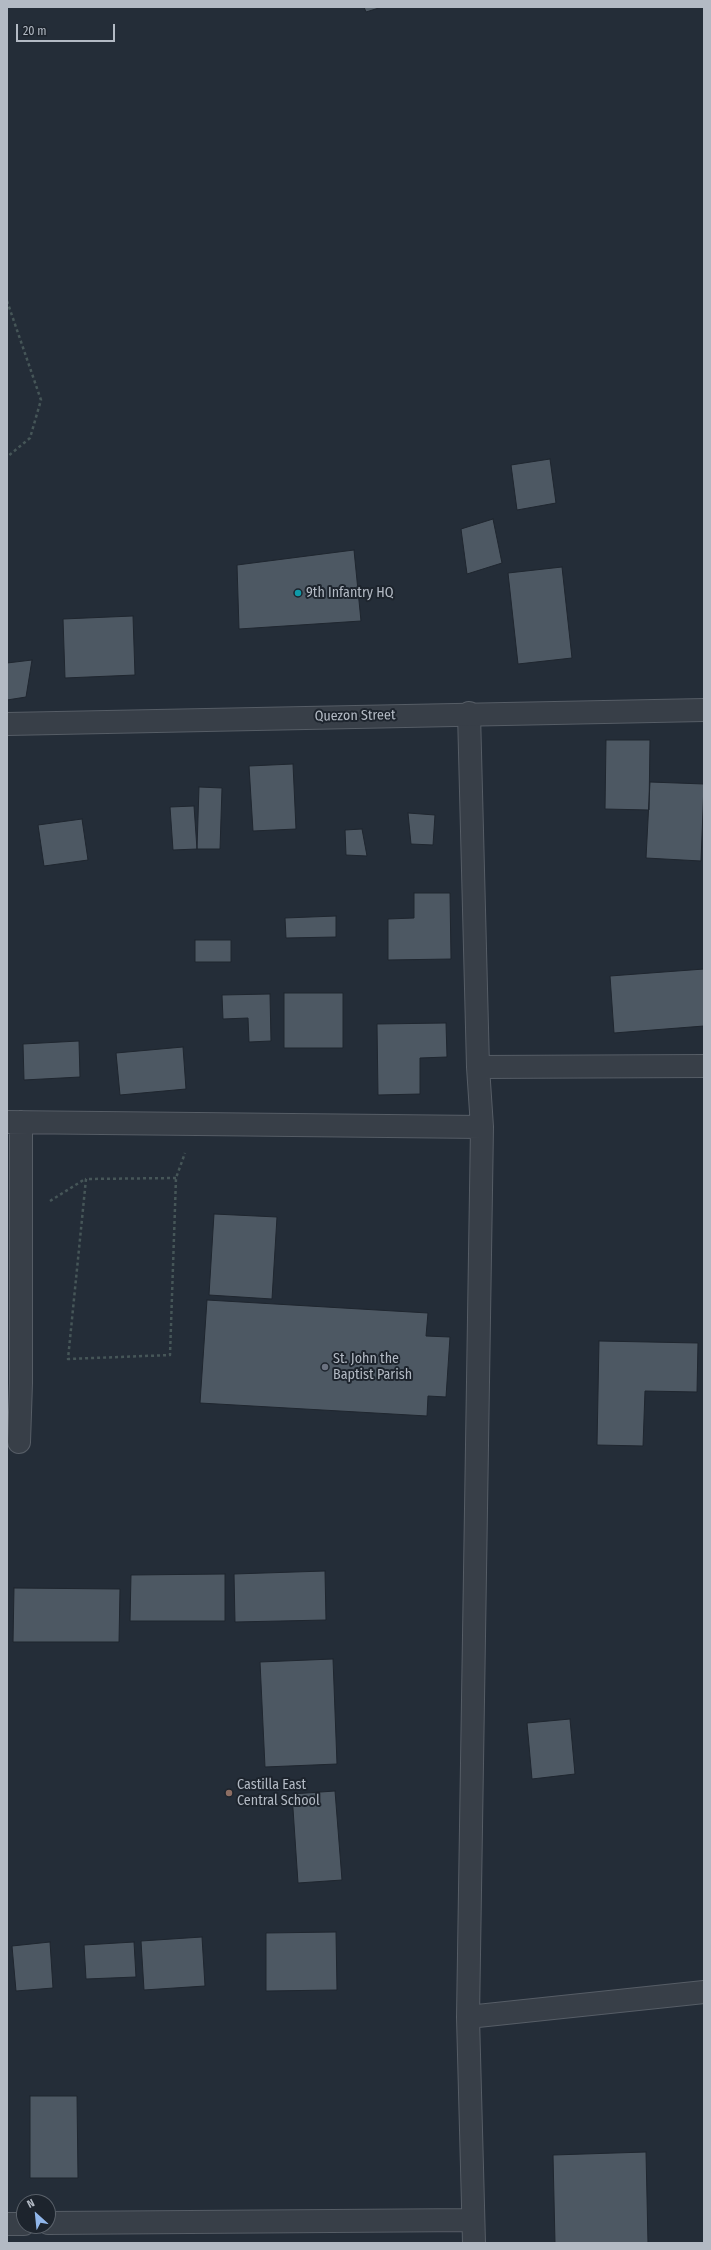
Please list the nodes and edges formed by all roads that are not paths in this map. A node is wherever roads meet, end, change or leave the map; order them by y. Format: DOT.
graph roads {
  1 [pos="704,710"];
  2 [pos="469,713"];
  3 [pos="7,724"];
  4 [pos="704,1066"];
  5 [pos="478,1067"];
  6 [pos="14,1122"];
  7 [pos="482,1127"];
  8 [pos="18,1442"];
  9 [pos="704,1992"];
  10 [pos="468,2017"];
  11 [pos="473,2220"];
  12 [pos="56,2223"];
  13 [pos="474,2243"];
  1 -- 2 [label="street, Quezon Street"];
  2 -- 3 [label="street, Quezon Street"];
  2 -- 5 [label="street"];
  4 -- 5 [label="street"];
  5 -- 7 [label="street"];
  6 -- 7 [label="street"];
  6 -- 8 [label="street"];
  7 -- 10 [label="street"];
  9 -- 10 [label="street"];
  10 -- 11 [label="street"];
  11 -- 12 [label="street"];
  11 -- 13 [label="street"];
}
